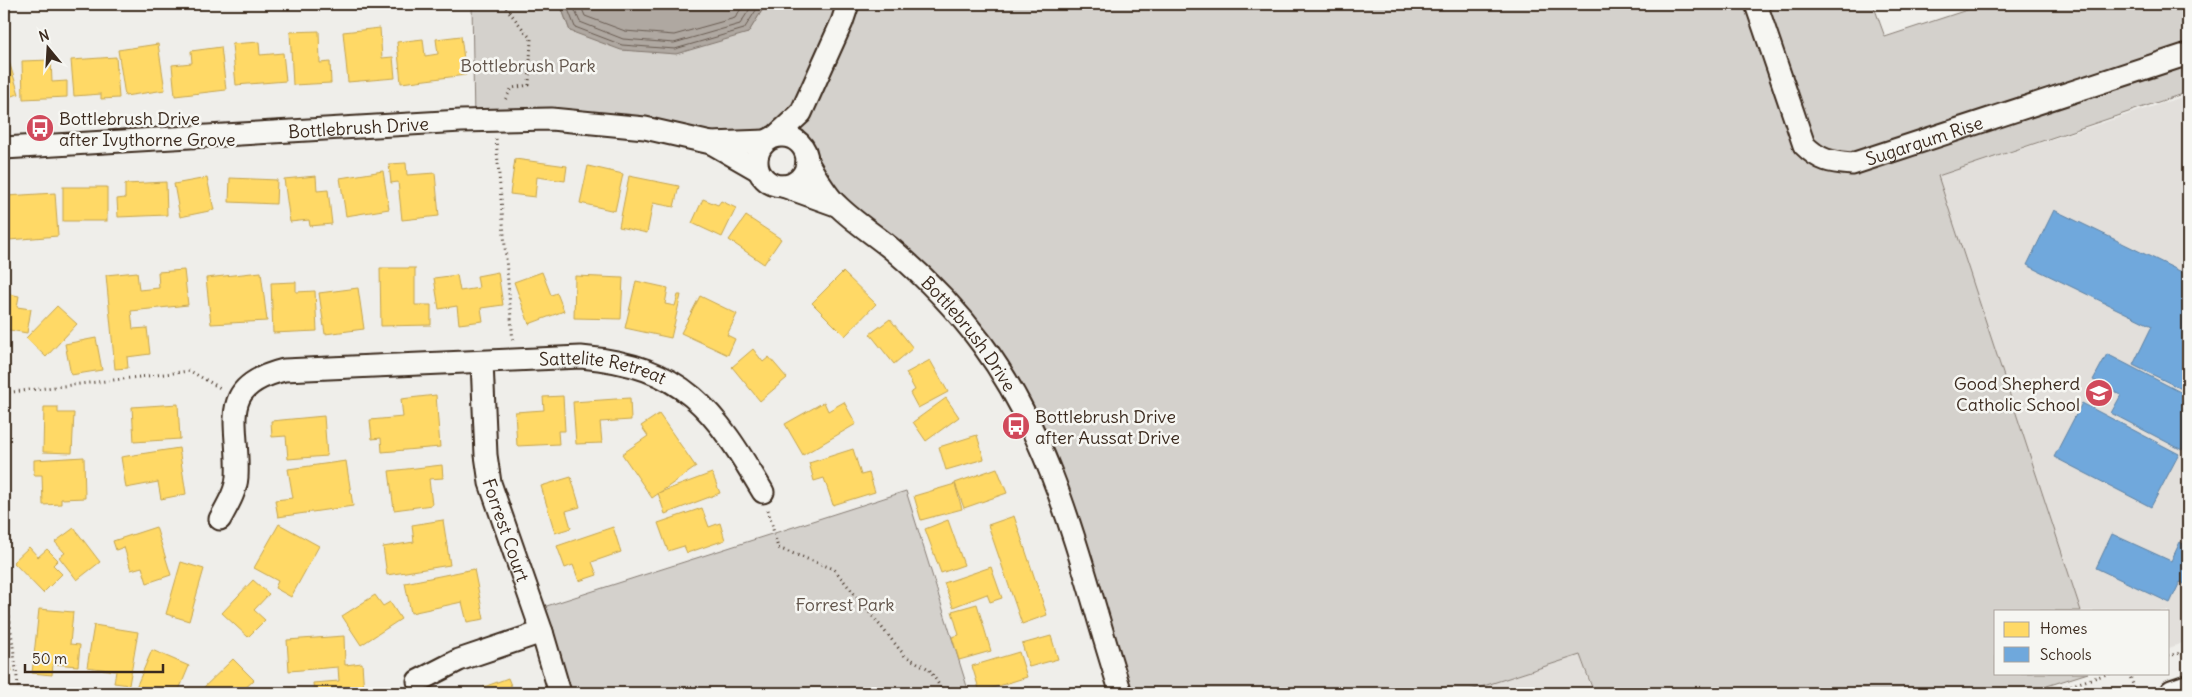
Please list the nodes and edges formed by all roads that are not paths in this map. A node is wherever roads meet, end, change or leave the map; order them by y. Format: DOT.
graph roads {
  1 [pos="848,4"];
  2 [pos="1756,4"];
  3 [pos="2188,54"];
  4 [pos="801,114"];
  5 [pos="771,139"];
  6 [pos="711,143"];
  7 [pos="4,148"];
  8 [pos="804,154"];
  9 [pos="758,170"];
  10 [pos="783,186"];
  11 [pos="836,204"];
  12 [pos="482,362"];
  13 [pos="763,492"];
  14 [pos="220,519"];
  15 [pos="542,632"];
  16 [pos="418,681"];
  17 [pos="2188,688"];
  18 [pos="1115,692"];
  19 [pos="560,693"];
  20 [pos="2172,693"];
  1 -- 4 [label="street"];
  2 -- 3 [label="street, Sugargum Rise"];
  4 -- 5 [label="street"];
  4 -- 8 [label="street"];
  5 -- 6 [label="street, Bottlebrush Drive"];
  5 -- 8 [label="street"];
  5 -- 9 [label="street"];
  6 -- 7 [label="street, Bottlebrush Drive"];
  6 -- 9 [label="street, Bottlebrush Drive"];
  8 -- 10 [label="street"];
  8 -- 11 [label="street, Bottlebrush Drive"];
  9 -- 10 [label="street"];
  10 -- 11 [label="street, Bottlebrush Drive"];
  11 -- 18 [label="street, Bottlebrush Drive"];
  12 -- 13 [label="street, Sattelite Retreat"];
  12 -- 14 [label="street, Sattelite Retreat"];
  12 -- 15 [label="street, Forrest Court"];
  15 -- 16 [label="street"];
  15 -- 19 [label="street, Forrest Court"];
  17 -- 20 [label="main road"];
}
